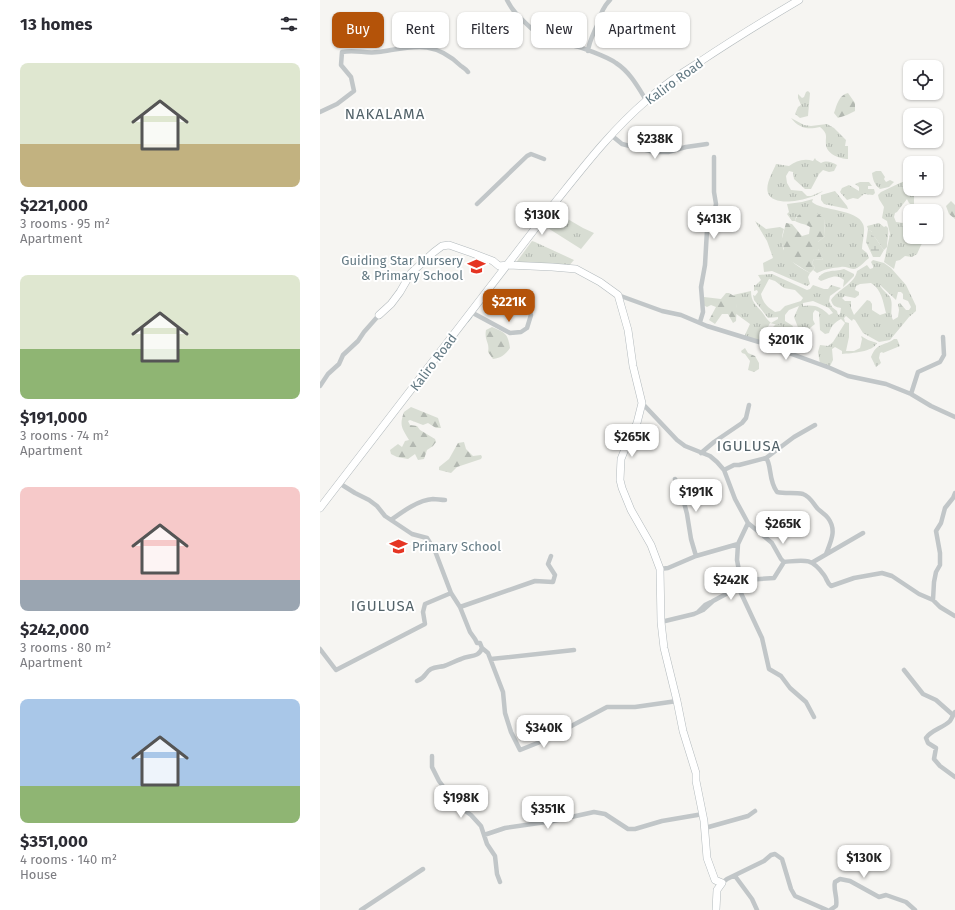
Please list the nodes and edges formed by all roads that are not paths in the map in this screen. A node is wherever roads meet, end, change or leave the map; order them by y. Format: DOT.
graph roads {
  1 [pos="508,0"];
  2 [pos="610,0"];
  3 [pos="799,0"];
  4 [pos="588,51"];
  5 [pos="468,72"];
  6 [pos="646,100"];
  7 [pos="320,112"];
  8 [pos="611,135"];
  9 [pos="707,144"];
  10 [pos="714,156"];
  11 [pos="544,159"];
  12 [pos="477,204"];
  13 [pos="508,265"];
  14 [pos="618,295"];
  15 [pos="532,297"];
  16 [pos="471,312"];
  17 [pos="379,316"];
  18 [pos="700,322"];
  19 [pos="943,337"];
  20 [pos="320,386"];
  21 [pos="911,394"];
  22 [pos="642,403"];
  23 [pos="749,405"];
  24 [pos="955,417"];
  25 [pos="816,425"];
  26 [pos="702,453"];
  27 [pos="766,458"];
  28 [pos="724,470"];
  29 [pos="675,479"];
  30 [pos="340,482"];
  31 [pos="954,497"];
  32 [pos="446,500"];
  33 [pos="320,508"];
  34 [pos="391,520"];
  35 [pos="748,523"];
  36 [pos="862,533"];
  37 [pos="738,544"];
  38 [pos="826,554"];
  39 [pos="551,556"];
  40 [pos="696,556"];
  41 [pos="784,562"];
  42 [pos="813,562"];
  43 [pos="660,569"];
  44 [pos="740,582"];
  45 [pos="451,593"];
  46 [pos="933,600"];
  47 [pos="460,607"];
  48 [pos="955,616"];
  49 [pos="661,622"];
  50 [pos="482,648"];
  51 [pos="320,649"];
  52 [pos="574,650"];
  53 [pos="491,660"];
  54 [pos="904,670"];
  55 [pos="417,681"];
  56 [pos="677,701"];
  57 [pos="954,714"];
  58 [pos="814,717"];
  59 [pos="432,756"];
  60 [pos="955,777"];
  61 [pos="755,811"];
  62 [pos="703,814"];
  63 [pos="705,828"];
  64 [pos="484,835"];
  65 [pos="423,869"];
  66 [pos="735,876"];
  67 [pos="715,880"];
  68 [pos="500,882"];
  69 [pos="722,883"];
  70 [pos="717,890"];
  71 [pos="361,910"];
  72 [pos="716,910"];
  73 [pos="757,910"];
  74 [pos="827,910"];
  75 [pos="830,910"];
  76 [pos="915,910"];
  1 -- 4 [label="street"];
  2 -- 4 [label="street"];
  3 -- 6 [label="street, Kaliro Road"];
  4 -- 6 [label="street"];
  5 -- 7 [label="street"];
  6 -- 8 [label="street, Kaliro Road"];
  8 -- 9 [label="street"];
  8 -- 13 [label="street, Kaliro Road"];
  10 -- 18 [label="street"];
  11 -- 12 [label="street"];
  13 -- 14 [label="street"];
  13 -- 16 [label="street, Kaliro Road"];
  13 -- 17 [label="street"];
  14 -- 18 [label="street"];
  14 -- 22 [label="street"];
  15 -- 16 [label="street"];
  16 -- 30 [label="street, Kaliro Road"];
  17 -- 20 [label="street"];
  18 -- 21 [label="street"];
  19 -- 21 [label="street"];
  21 -- 24 [label="street"];
  22 -- 26 [label="street"];
  22 -- 43 [label="street"];
  23 -- 26 [label="street"];
  25 -- 27 [label="street"];
  26 -- 28 [label="street"];
  27 -- 28 [label="street"];
  27 -- 38 [label="street"];
  28 -- 35 [label="street"];
  29 -- 40 [label="street"];
  30 -- 33 [label="street, Kaliro Road"];
  30 -- 34 [label="street"];
  31 -- 46 [label="street"];
  32 -- 34 [label="street"];
  34 -- 45 [label="street"];
  35 -- 37 [label="street"];
  35 -- 41 [label="street"];
  36 -- 38 [label="street"];
  37 -- 40 [label="street"];
  37 -- 44 [label="street"];
  38 -- 42 [label="street"];
  39 -- 47 [label="street"];
  40 -- 43 [label="street"];
  41 -- 42 [label="street"];
  41 -- 44 [label="street"];
  42 -- 46 [label="street"];
  43 -- 49 [label="street"];
  44 -- 49 [label="street"];
  44 -- 58 [label="street"];
  45 -- 47 [label="street"];
  45 -- 51 [label="street"];
  46 -- 48 [label="street"];
  47 -- 50 [label="street"];
  49 -- 56 [label="street"];
  50 -- 53 [label="street"];
  50 -- 55 [label="street"];
  52 -- 53 [label="street"];
  53 -- 56 [label="street"];
  54 -- 57 [label="street"];
  56 -- 62 [label="street"];
  57 -- 60 [label="street"];
  59 -- 64 [label="street"];
  61 -- 63 [label="street"];
  62 -- 63 [label="street"];
  62 -- 64 [label="street"];
  63 -- 67 [label="street"];
  64 -- 68 [label="street"];
  65 -- 71 [label="street"];
  66 -- 69 [label="street"];
  66 -- 73 [label="street"];
  66 -- 74 [label="street"];
  67 -- 69 [label="street"];
  67 -- 70 [label="street"];
  69 -- 70 [label="street"];
  70 -- 72 [label="street"];
  75 -- 76 [label="street"];
}
